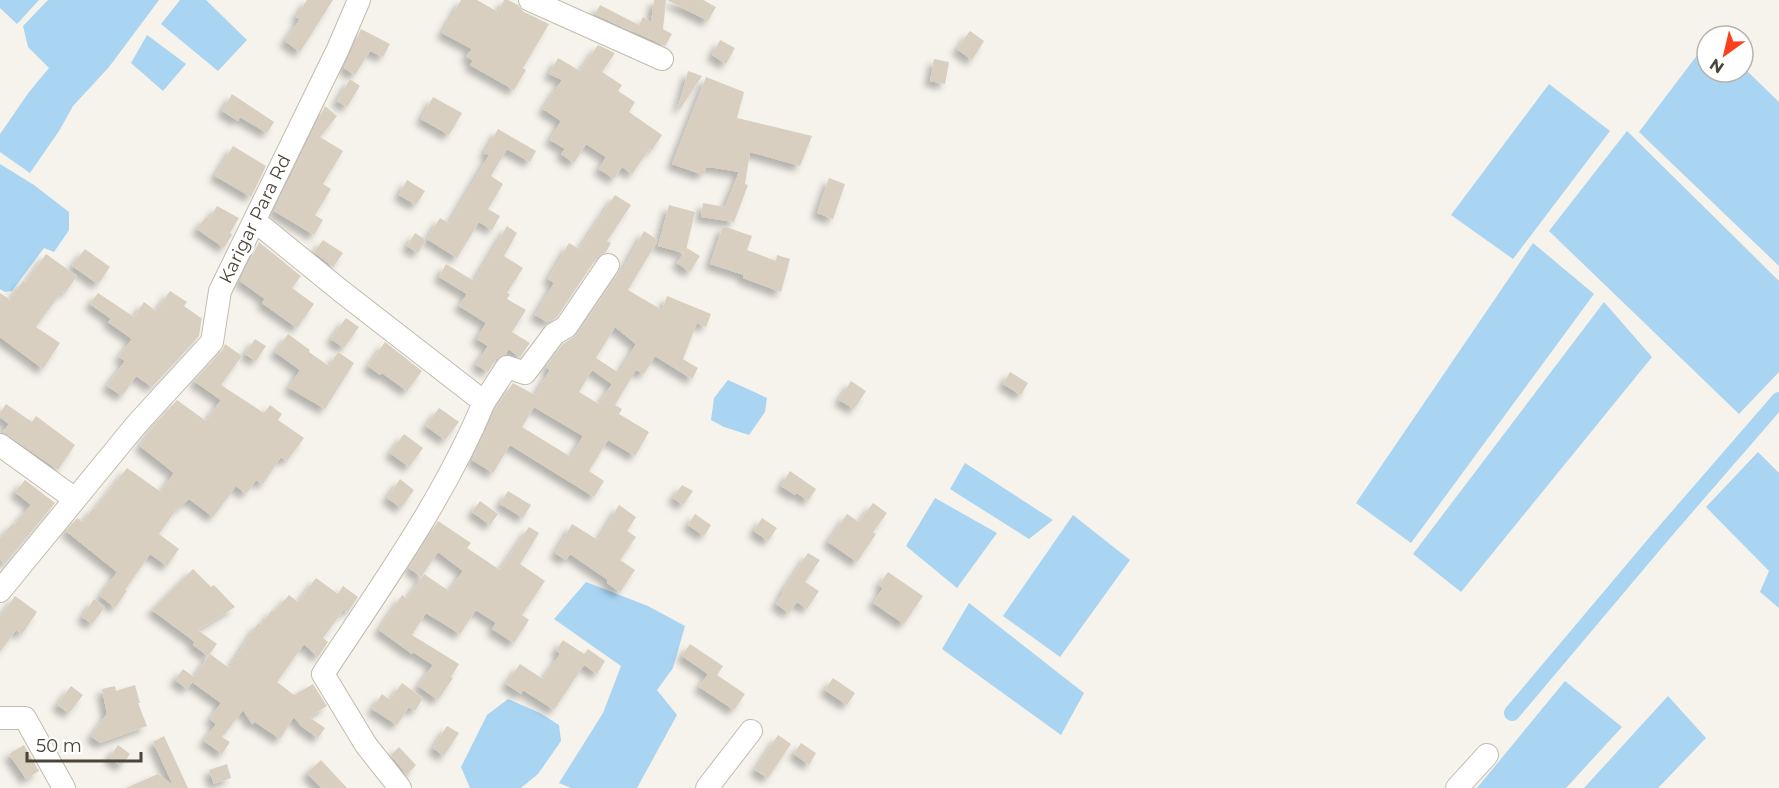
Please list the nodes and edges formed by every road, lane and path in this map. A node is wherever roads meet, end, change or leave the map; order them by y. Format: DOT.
graph roads {
  1 [pos="359,0"];
  2 [pos="530,0"];
  3 [pos="662,59"];
  4 [pos="255,221"];
  5 [pos="608,265"];
  6 [pos="484,402"];
  7 [pos="0,445"];
  8 [pos="75,499"];
  9 [pos="0,591"];
  10 [pos="0,718"];
  11 [pos="751,731"];
  12 [pos="1487,755"];
  13 [pos="64,788"];
  14 [pos="400,788"];
  15 [pos="707,788"];
  16 [pos="1457,788"];
  1 -- 4 [label="street, Karigar Para Rd"];
  2 -- 3 [label="street"];
  4 -- 6 [label="street"];
  4 -- 8 [label="street, Karigar Para Rd"];
  5 -- 6 [label="street"];
  6 -- 14 [label="street"];
  7 -- 8 [label="street"];
  8 -- 9 [label="street, Karigar Para Rd"];
  10 -- 13 [label="street"];
  11 -- 15 [label="street"];
  12 -- 16 [label="street"];
}
